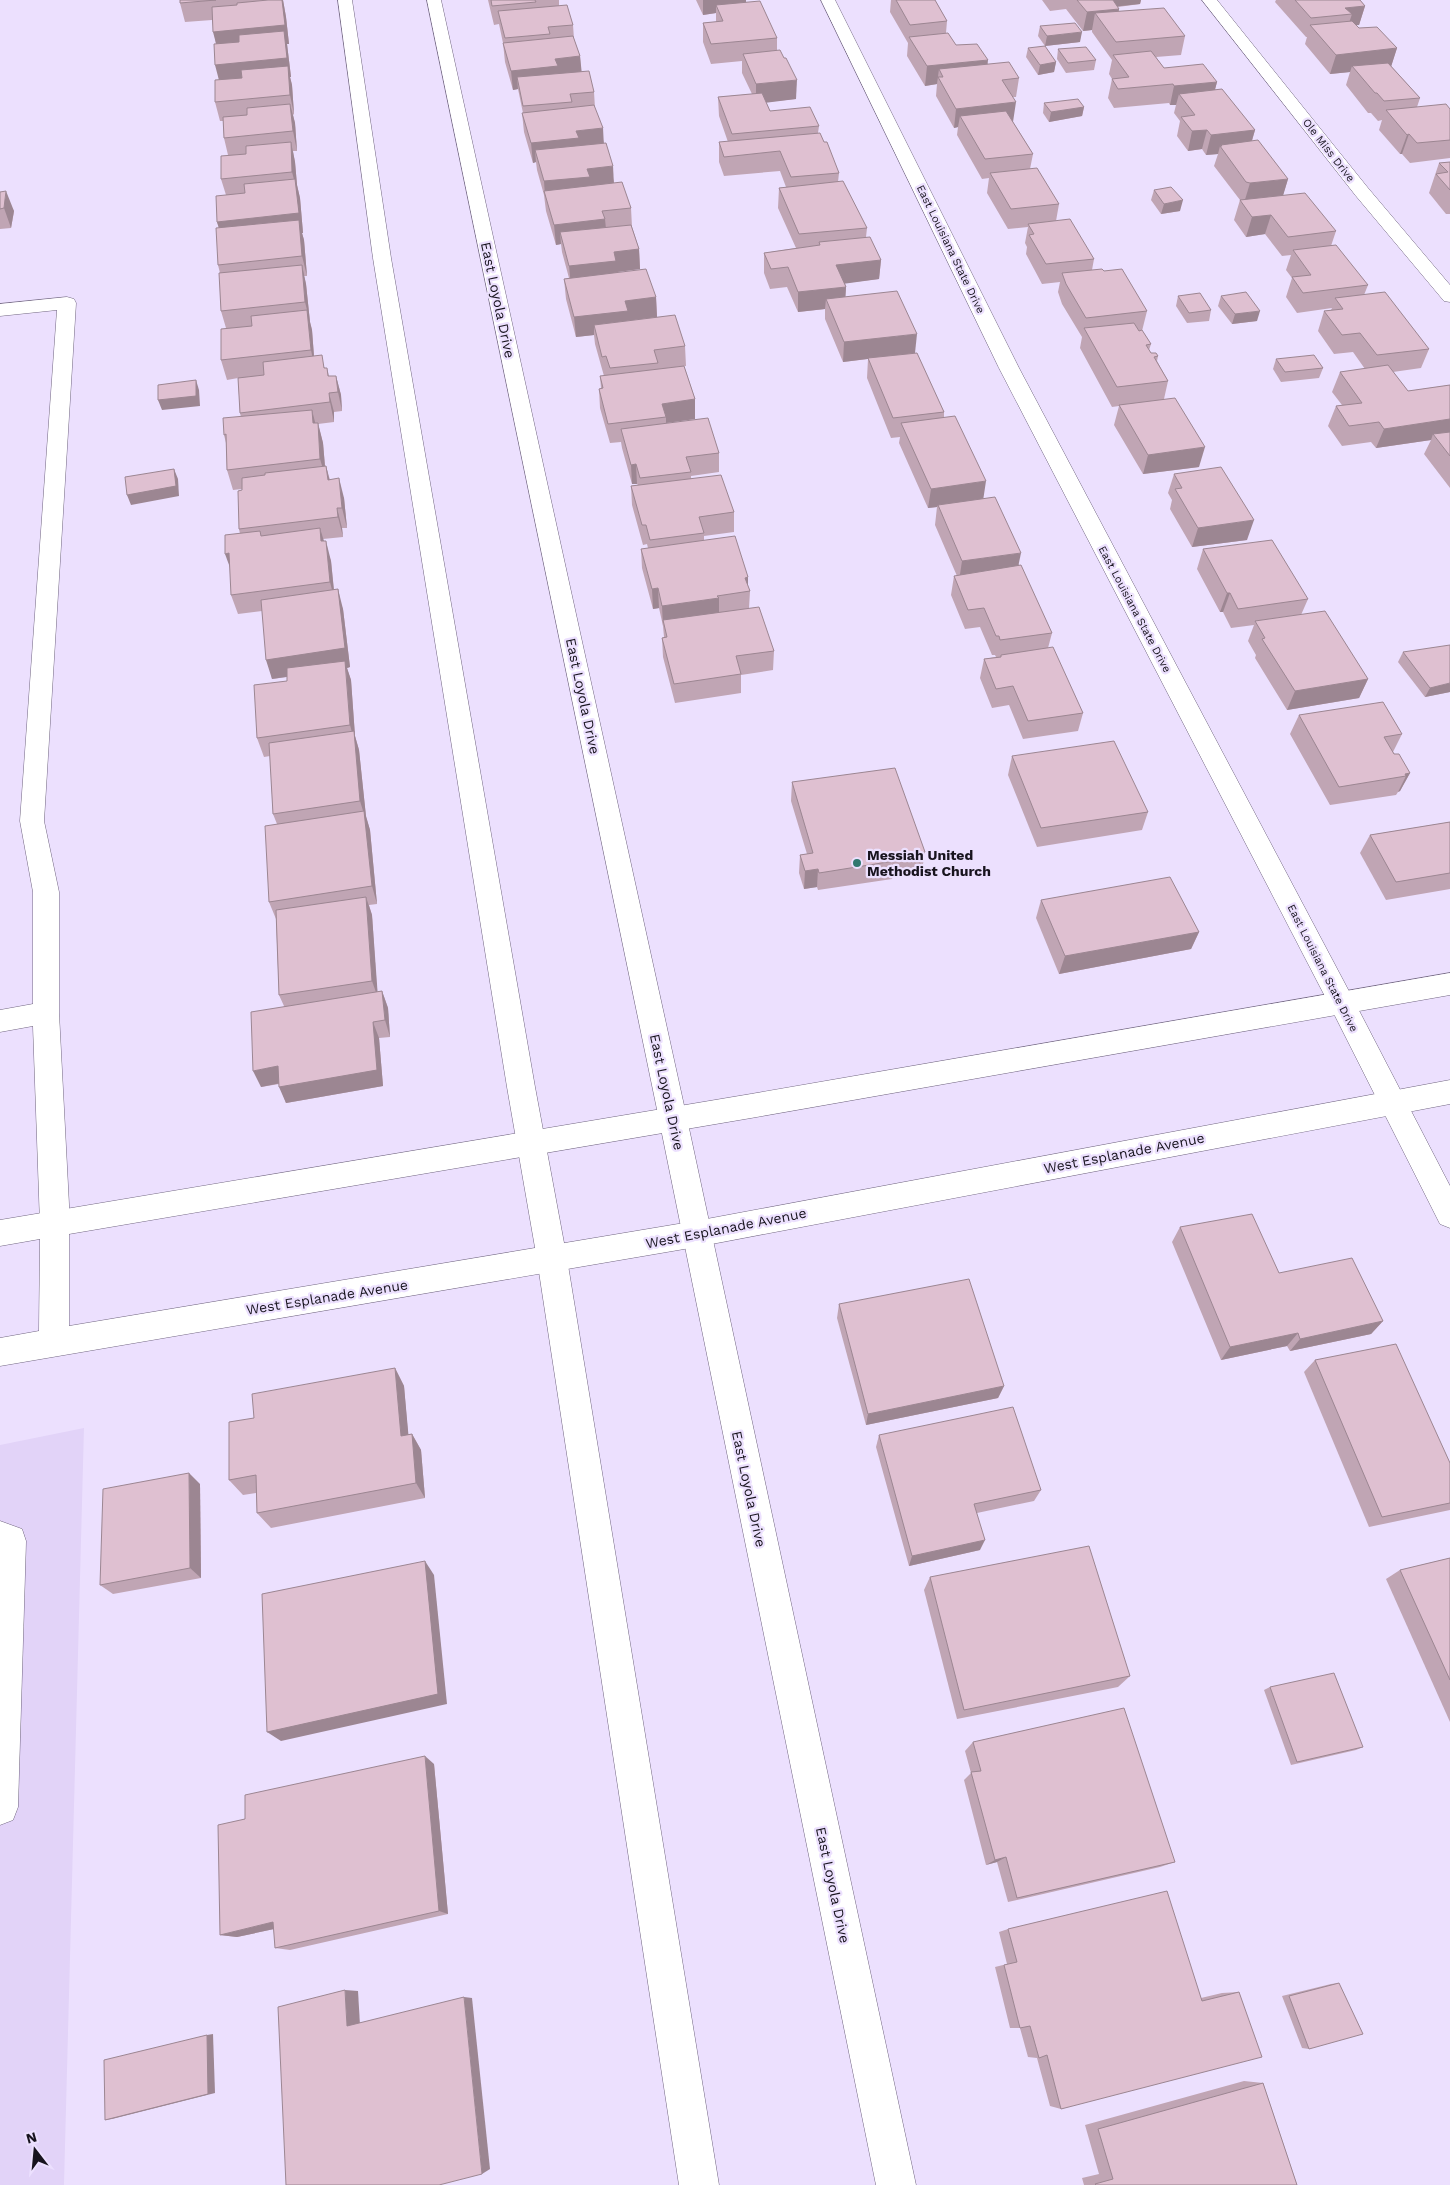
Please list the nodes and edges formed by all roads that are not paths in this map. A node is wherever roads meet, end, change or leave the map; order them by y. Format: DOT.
graph roads {
  1 [pos="345,0"];
  2 [pos="434,0"];
  3 [pos="828,0"];
  4 [pos="1210,0"];
  5 [pos="1450,297"];
  6 [pos="0,310"];
  7 [pos="1450,984"];
  8 [pos="1342,1003"];
  9 [pos="46,1013"];
  10 [pos="0,1021"];
  11 [pos="1450,1092"];
  12 [pos="1392,1103"];
  13 [pos="673,1119"];
  14 [pos="531,1143"];
  15 [pos="1450,1215"];
  16 [pos="55,1224"];
  17 [pos="0,1233"];
  18 [pos="696,1234"];
  19 [pos="552,1259"];
  20 [pos="54,1342"];
  21 [pos="0,1352"];
  22 [pos="0,1537"];
  23 [pos="0,1807"];
  24 [pos="699,2185"];
  25 [pos="896,2185"];
  1 -- 14 [label="street"];
  2 -- 13 [label="street, East Loyola Drive"];
  3 -- 8 [label="street, East Louisiana State Drive"];
  4 -- 5 [label="street, Ole Miss Drive"];
  6 -- 9 [label="street"];
  7 -- 8 [label="street"];
  8 -- 12 [label="street, East Louisiana State Drive"];
  8 -- 13 [label="street"];
  9 -- 10 [label="street"];
  9 -- 16 [label="street"];
  11 -- 12 [label="street, West Esplanade Avenue"];
  12 -- 15 [label="street, East Louisiana State Drive"];
  12 -- 18 [label="street, West Esplanade Avenue"];
  13 -- 14 [label="street"];
  13 -- 18 [label="street, East Loyola Drive"];
  14 -- 16 [label="street"];
  14 -- 19 [label="street"];
  16 -- 17 [label="street"];
  16 -- 20 [label="street"];
  18 -- 19 [label="street, West Esplanade Avenue"];
  18 -- 25 [label="street, East Loyola Drive"];
  19 -- 20 [label="street, West Esplanade Avenue"];
  19 -- 24 [label="street"];
  20 -- 21 [label="street, West Esplanade Avenue"];
  22 -- 23 [label="street"];
}
